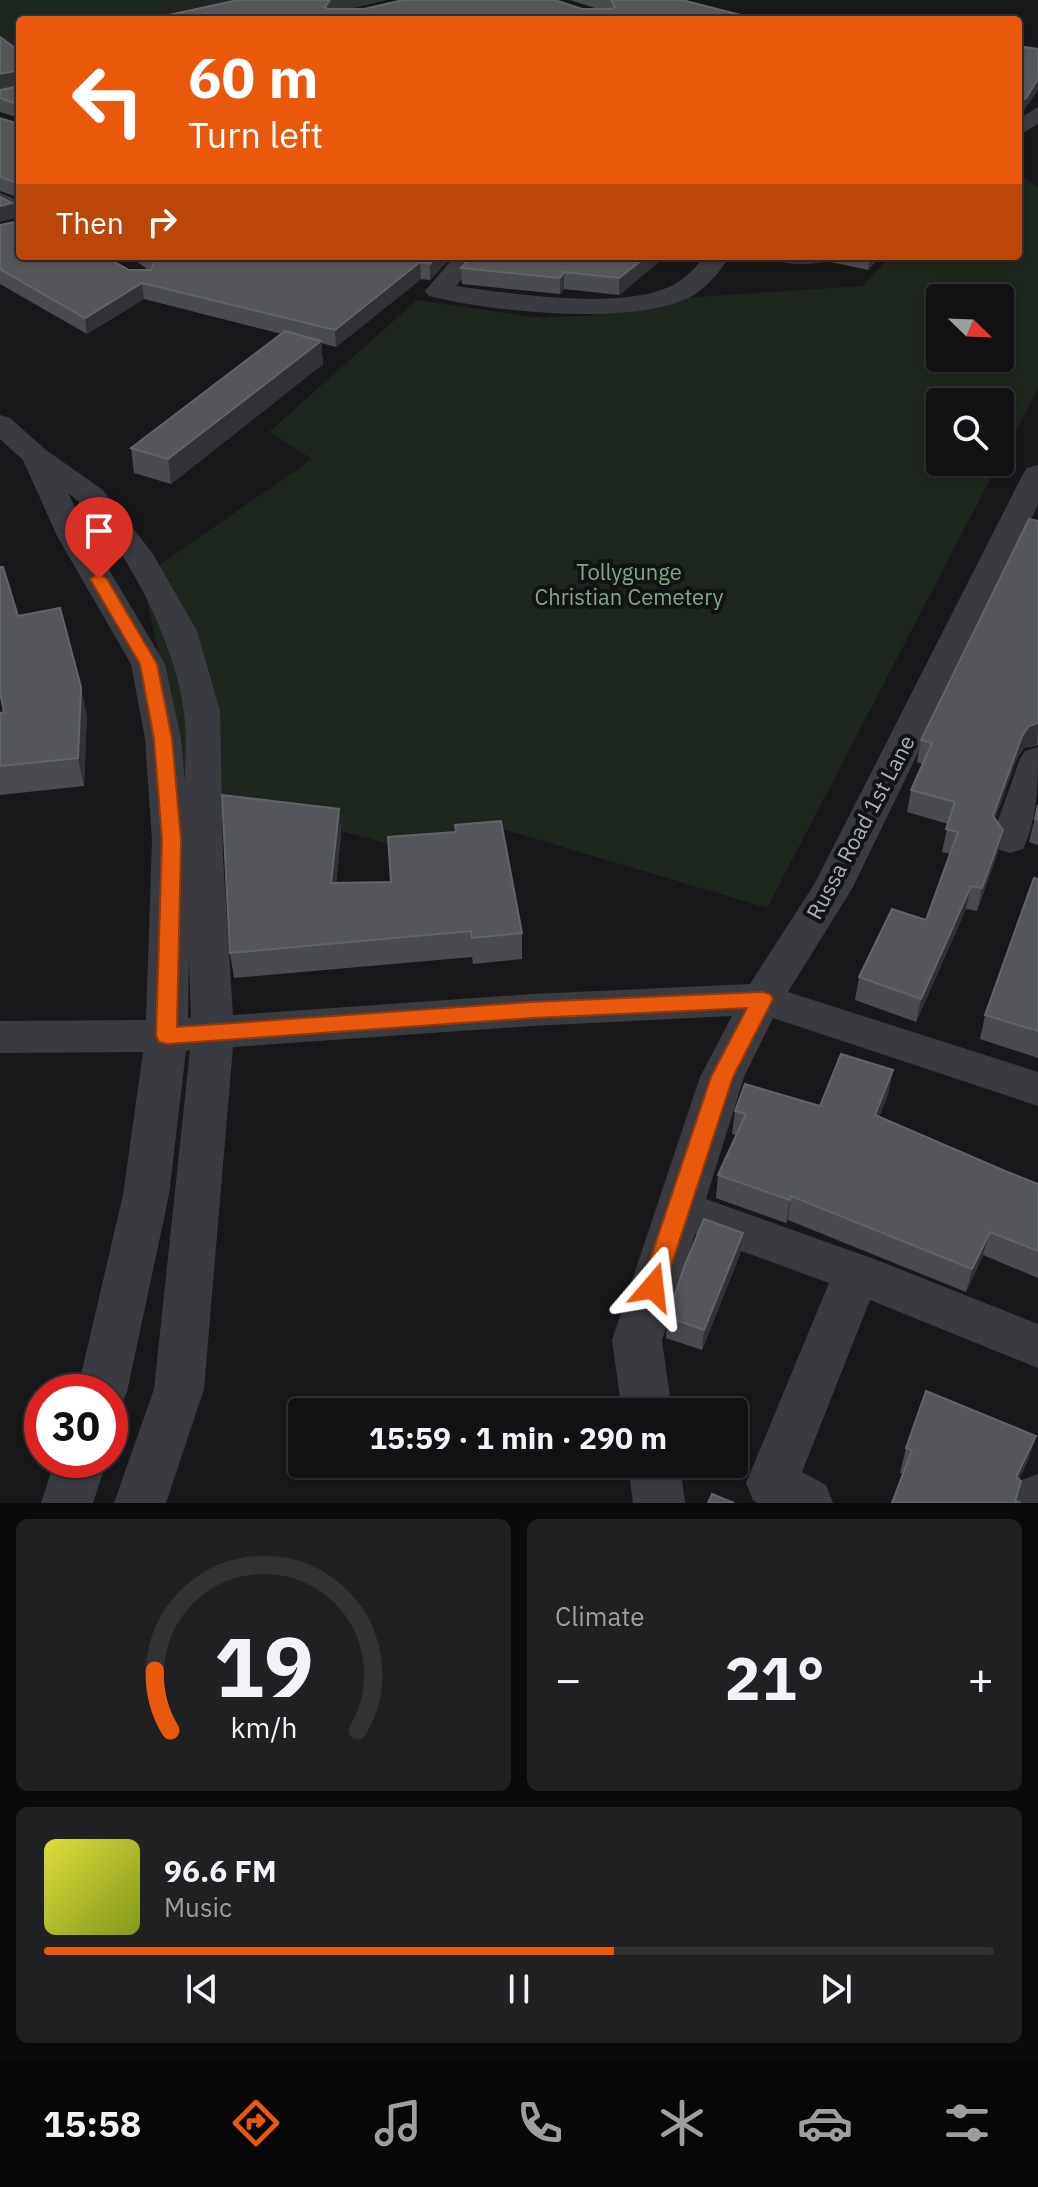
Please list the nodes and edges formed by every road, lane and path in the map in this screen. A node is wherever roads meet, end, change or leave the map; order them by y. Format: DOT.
graph roads {
  1 [pos="0,200"];
  2 [pos="16,221"];
  3 [pos="465,260"];
  4 [pos="714,260"];
  5 [pos="0,424"];
  6 [pos="36,456"];
  7 [pos="1036,481"];
  8 [pos="1038,759"];
  9 [pos="1010,840"];
  10 [pos="762,999"];
  11 [pos="213,1031"];
  12 [pos="167,1036"];
  13 [pos="0,1037"];
  14 [pos="1038,1089"];
  15 [pos="678,1208"];
  16 [pos="857,1273"];
  17 [pos="1038,1346"];
  18 [pos="106,1374"];
  19 [pos="645,1398"];
  20 [pos="75,1478"];
  21 [pos="656,1478"];
  22 [pos="67,1503"];
  23 [pos="140,1503"];
  24 [pos="659,1503"];
  25 [pos="807,1503"];
  1 -- 2 [label="street"];
  3 -- 4 [label="street"];
  5 -- 6 [label="street"];
  6 -- 11 [label="street"];
  6 -- 12 [label="street"];
  7 -- 10 [label="street, Russa Road 1st Lane"];
  8 -- 9 [label="street"];
  10 -- 11 [label="street"];
  10 -- 14 [label="street"];
  10 -- 15 [label="street, Russa Road 1st Lane"];
  11 -- 12 [label="street"];
  11 -- 23 [label="street"];
  12 -- 13 [label="street"];
  12 -- 18 [label="street"];
  15 -- 16 [label="street"];
  15 -- 19 [label="street, Russa Road 1st Lane"];
  16 -- 17 [label="street"];
  16 -- 25 [label="street"];
  20 -- 22 [label="street"];
  21 -- 24 [label="street"];
}
